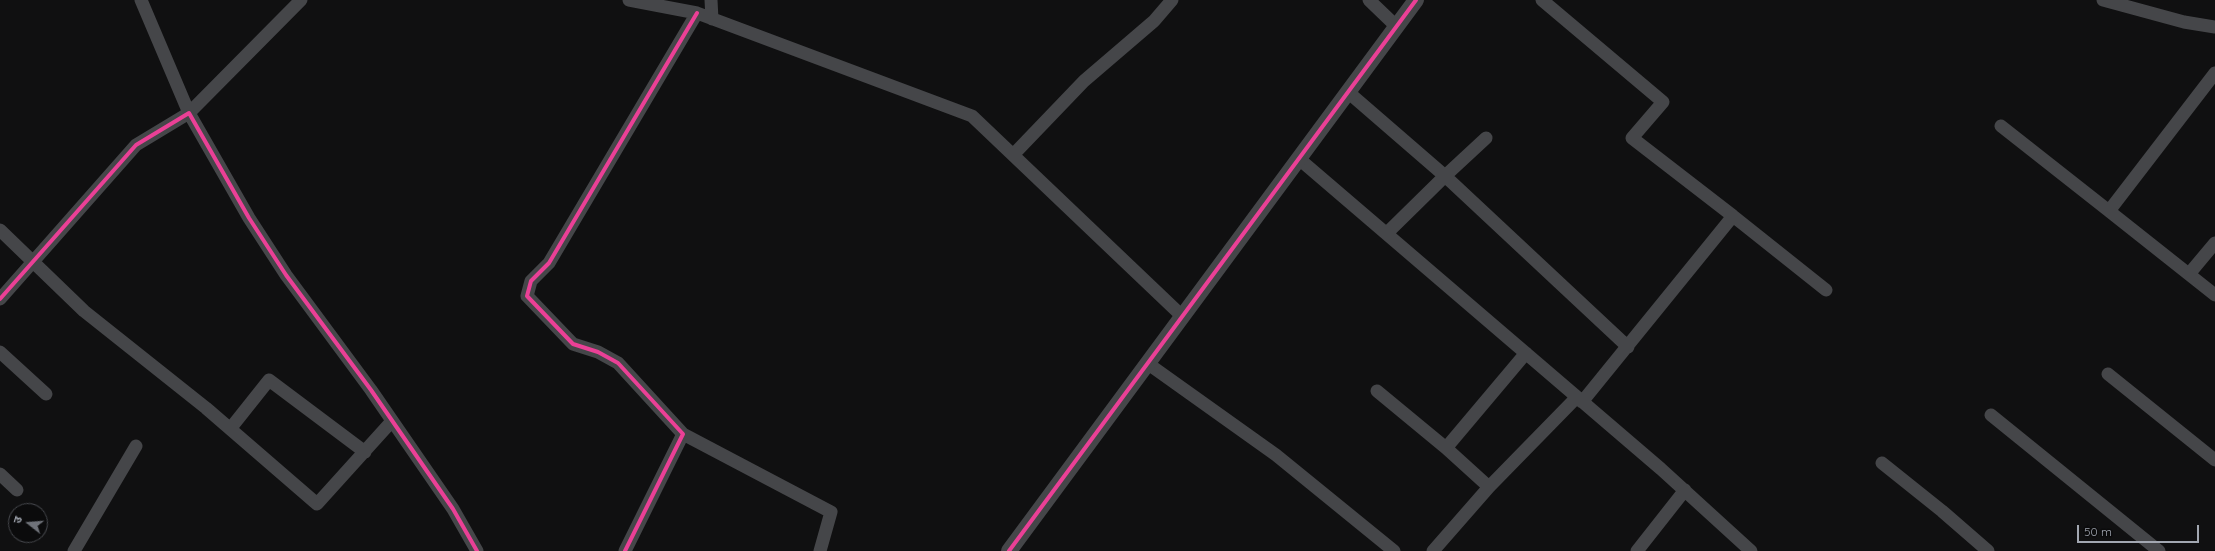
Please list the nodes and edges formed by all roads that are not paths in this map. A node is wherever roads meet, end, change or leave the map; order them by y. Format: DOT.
graph roads {
  1 [pos="141,0"];
  2 [pos="301,0"];
  3 [pos="628,0"];
  4 [pos="711,0"];
  5 [pos="1172,0"];
  6 [pos="1369,0"];
  7 [pos="1416,0"];
  8 [pos="1542,0"];
  9 [pos="2103,0"];
  10 [pos="697,13"];
  11 [pos="712,19"];
  12 [pos="1396,26"];
  13 [pos="2215,27"];
  14 [pos="2215,73"];
  15 [pos="1348,92"];
  16 [pos="189,113"];
  17 [pos="2001,126"];
  18 [pos="1486,138"];
  19 [pos="1013,155"];
  20 [pos="1298,158"];
  21 [pos="1445,176"];
  22 [pos="2109,211"];
  23 [pos="1733,216"];
  24 [pos="0,230"];
  25 [pos="1388,233"];
  26 [pos="2215,243"];
  27 [pos="32,263"];
  28 [pos="2189,274"];
  29 [pos="1826,290"];
  30 [pos="2215,295"];
  31 [pos="0,299"];
  32 [pos="1182,316"];
  33 [pos="1628,347"];
  34 [pos="0,352"];
  35 [pos="1526,352"];
  36 [pos="1147,363"];
  37 [pos="2108,374"];
  38 [pos="1377,391"];
  39 [pos="46,394"];
  40 [pos="1580,399"];
  41 [pos="1991,415"];
  42 [pos="392,422"];
  43 [pos="230,429"];
  44 [pos="682,434"];
  45 [pos="136,446"];
  46 [pos="1446,448"];
  47 [pos="365,452"];
  48 [pos="2215,460"];
  49 [pos="1882,463"];
  50 [pos="0,474"];
  51 [pos="1489,487"];
  52 [pos="17,490"];
  53 [pos="1685,490"];
  54 [pos="1745,549"];
  55 [pos="74,551"];
  56 [pos="477,551"];
  57 [pos="625,551"];
  58 [pos="820,551"];
  59 [pos="1009,551"];
  60 [pos="1394,551"];
  61 [pos="1433,551"];
  62 [pos="1637,551"];
  63 [pos="1988,551"];
  64 [pos="2159,551"];
  1 -- 16 [label="street"];
  2 -- 16 [label="street"];
  3 -- 10 [label="street"];
  4 -- 11 [label="street"];
  5 -- 19 [label="street"];
  6 -- 12 [label="street"];
  7 -- 12 [label="street"];
  8 -- 23 [label="street"];
  9 -- 13 [label="street"];
  10 -- 11 [label="street"];
  10 -- 44 [label="street"];
  11 -- 19 [label="street"];
  12 -- 15 [label="street"];
  14 -- 22 [label="street"];
  15 -- 20 [label="street"];
  15 -- 21 [label="street"];
  16 -- 27 [label="street"];
  16 -- 42 [label="street"];
  17 -- 22 [label="street"];
  18 -- 21 [label="street"];
  19 -- 32 [label="street"];
  20 -- 25 [label="street"];
  20 -- 32 [label="street"];
  21 -- 25 [label="street"];
  21 -- 33 [label="street"];
  22 -- 28 [label="street"];
  23 -- 29 [label="street"];
  23 -- 33 [label="street"];
  24 -- 27 [label="street"];
  25 -- 35 [label="street"];
  26 -- 28 [label="street"];
  27 -- 31 [label="street"];
  27 -- 43 [label="street"];
  28 -- 30 [label="street"];
  32 -- 36 [label="street"];
  33 -- 40 [label="street"];
  34 -- 39 [label="street"];
  35 -- 40 [label="street"];
  35 -- 46 [label="street"];
  36 -- 59 [label="street"];
  36 -- 60 [label="street"];
  37 -- 48 [label="street"];
  38 -- 46 [label="street"];
  40 -- 51 [label="street"];
  40 -- 53 [label="street"];
  41 -- 64 [label="street"];
  42 -- 47 [label="street"];
  42 -- 56 [label="street"];
  43 -- 47 [label="street"];
  43 -- 47 [label="street"];
  44 -- 57 [label="street"];
  44 -- 58 [label="street"];
  45 -- 55 [label="street"];
  46 -- 51 [label="street"];
  49 -- 63 [label="street"];
  50 -- 52 [label="street"];
  51 -- 61 [label="street"];
  53 -- 54 [label="street"];
  53 -- 62 [label="street"];
}
